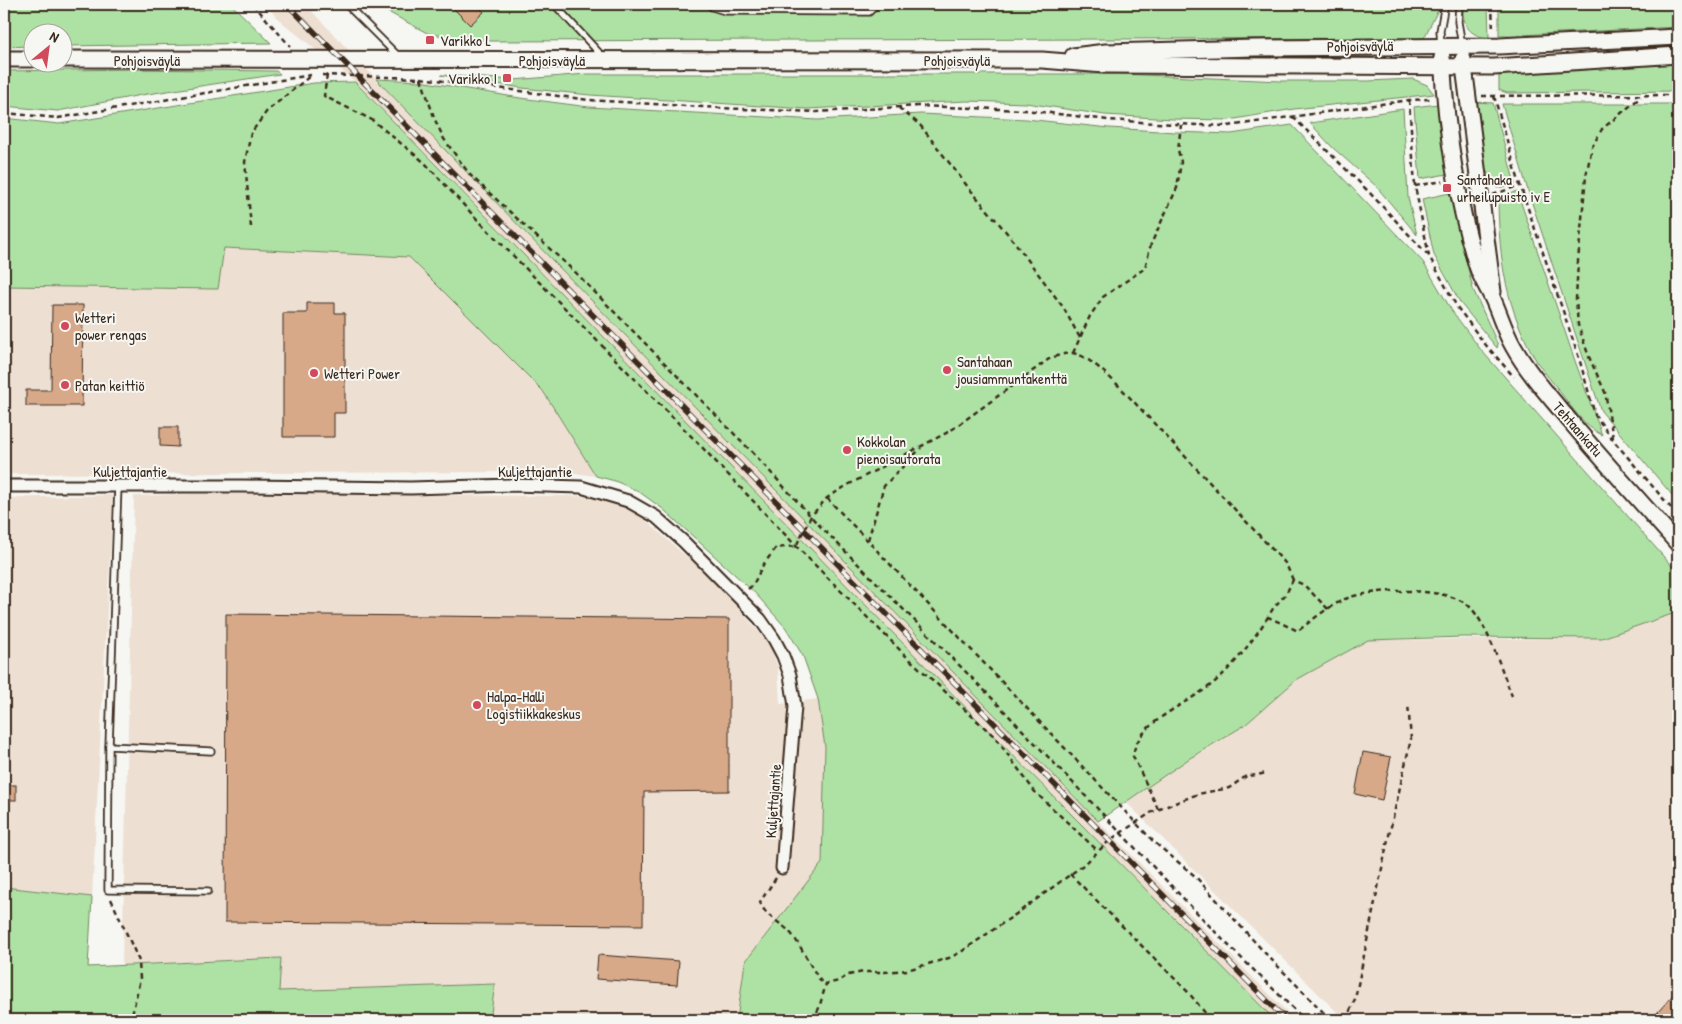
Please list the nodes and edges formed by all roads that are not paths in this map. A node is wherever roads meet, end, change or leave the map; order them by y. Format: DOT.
graph roads {
  1 [pos="346,4"];
  2 [pos="554,4"];
  3 [pos="709,4"];
  4 [pos="877,4"];
  5 [pos="1445,4"];
  6 [pos="1459,4"];
  7 [pos="1678,37"];
  8 [pos="1441,46"];
  9 [pos="1462,46"];
  10 [pos="1678,55"];
  11 [pos="4,59"];
  12 [pos="22,59"];
  13 [pos="401,59"];
  14 [pos="72,60"];
  15 [pos="606,60"];
  16 [pos="1042,60"];
  17 [pos="1442,67"];
  18 [pos="1464,67"];
  19 [pos="1495,303"];
  20 [pos="4,486"];
  21 [pos="118,486"];
  22 [pos="1678,544"];
  23 [pos="109,746"];
  24 [pos="211,751"];
  25 [pos="782,868"];
  26 [pos="208,891"];
  1 -- 13 [label="lane"];
  2 -- 15 [label="lane"];
  3 -- 4 [label="lane"];
  5 -- 8 [label="lane"];
  6 -- 9 [label="lane"];
  7 -- 9 [label="main road, Pohjoisväylä"];
  8 -- 9 [label="main road, Pohjoisväylä"];
  8 -- 16 [label="main road, Pohjoisväylä"];
  8 -- 17 [label="main road, Tehtaankatu"];
  9 -- 18 [label="main road, Tehtaankatu"];
  10 -- 18 [label="main road, Pohjoisväylä"];
  11 -- 12 [label="main road"];
  13 -- 14 [label="main road, Pohjoisväylä"];
  13 -- 15 [label="main road, Pohjoisväylä"];
  15 -- 16 [label="main road, Pohjoisväylä"];
  16 -- 17 [label="main road, Pohjoisväylä"];
  17 -- 18 [label="main road, Pohjoisväylä"];
  17 -- 19 [label="main road, Tehtaankatu"];
  18 -- 19 [label="main road, Tehtaankatu"];
  19 -- 22 [label="main road, Tehtaankatu"];
  20 -- 21 [label="street, Kuljettajantie"];
  21 -- 23 [label="lane"];
  21 -- 25 [label="street, Kuljettajantie"];
  23 -- 24 [label="lane"];
  23 -- 26 [label="lane"];
}
